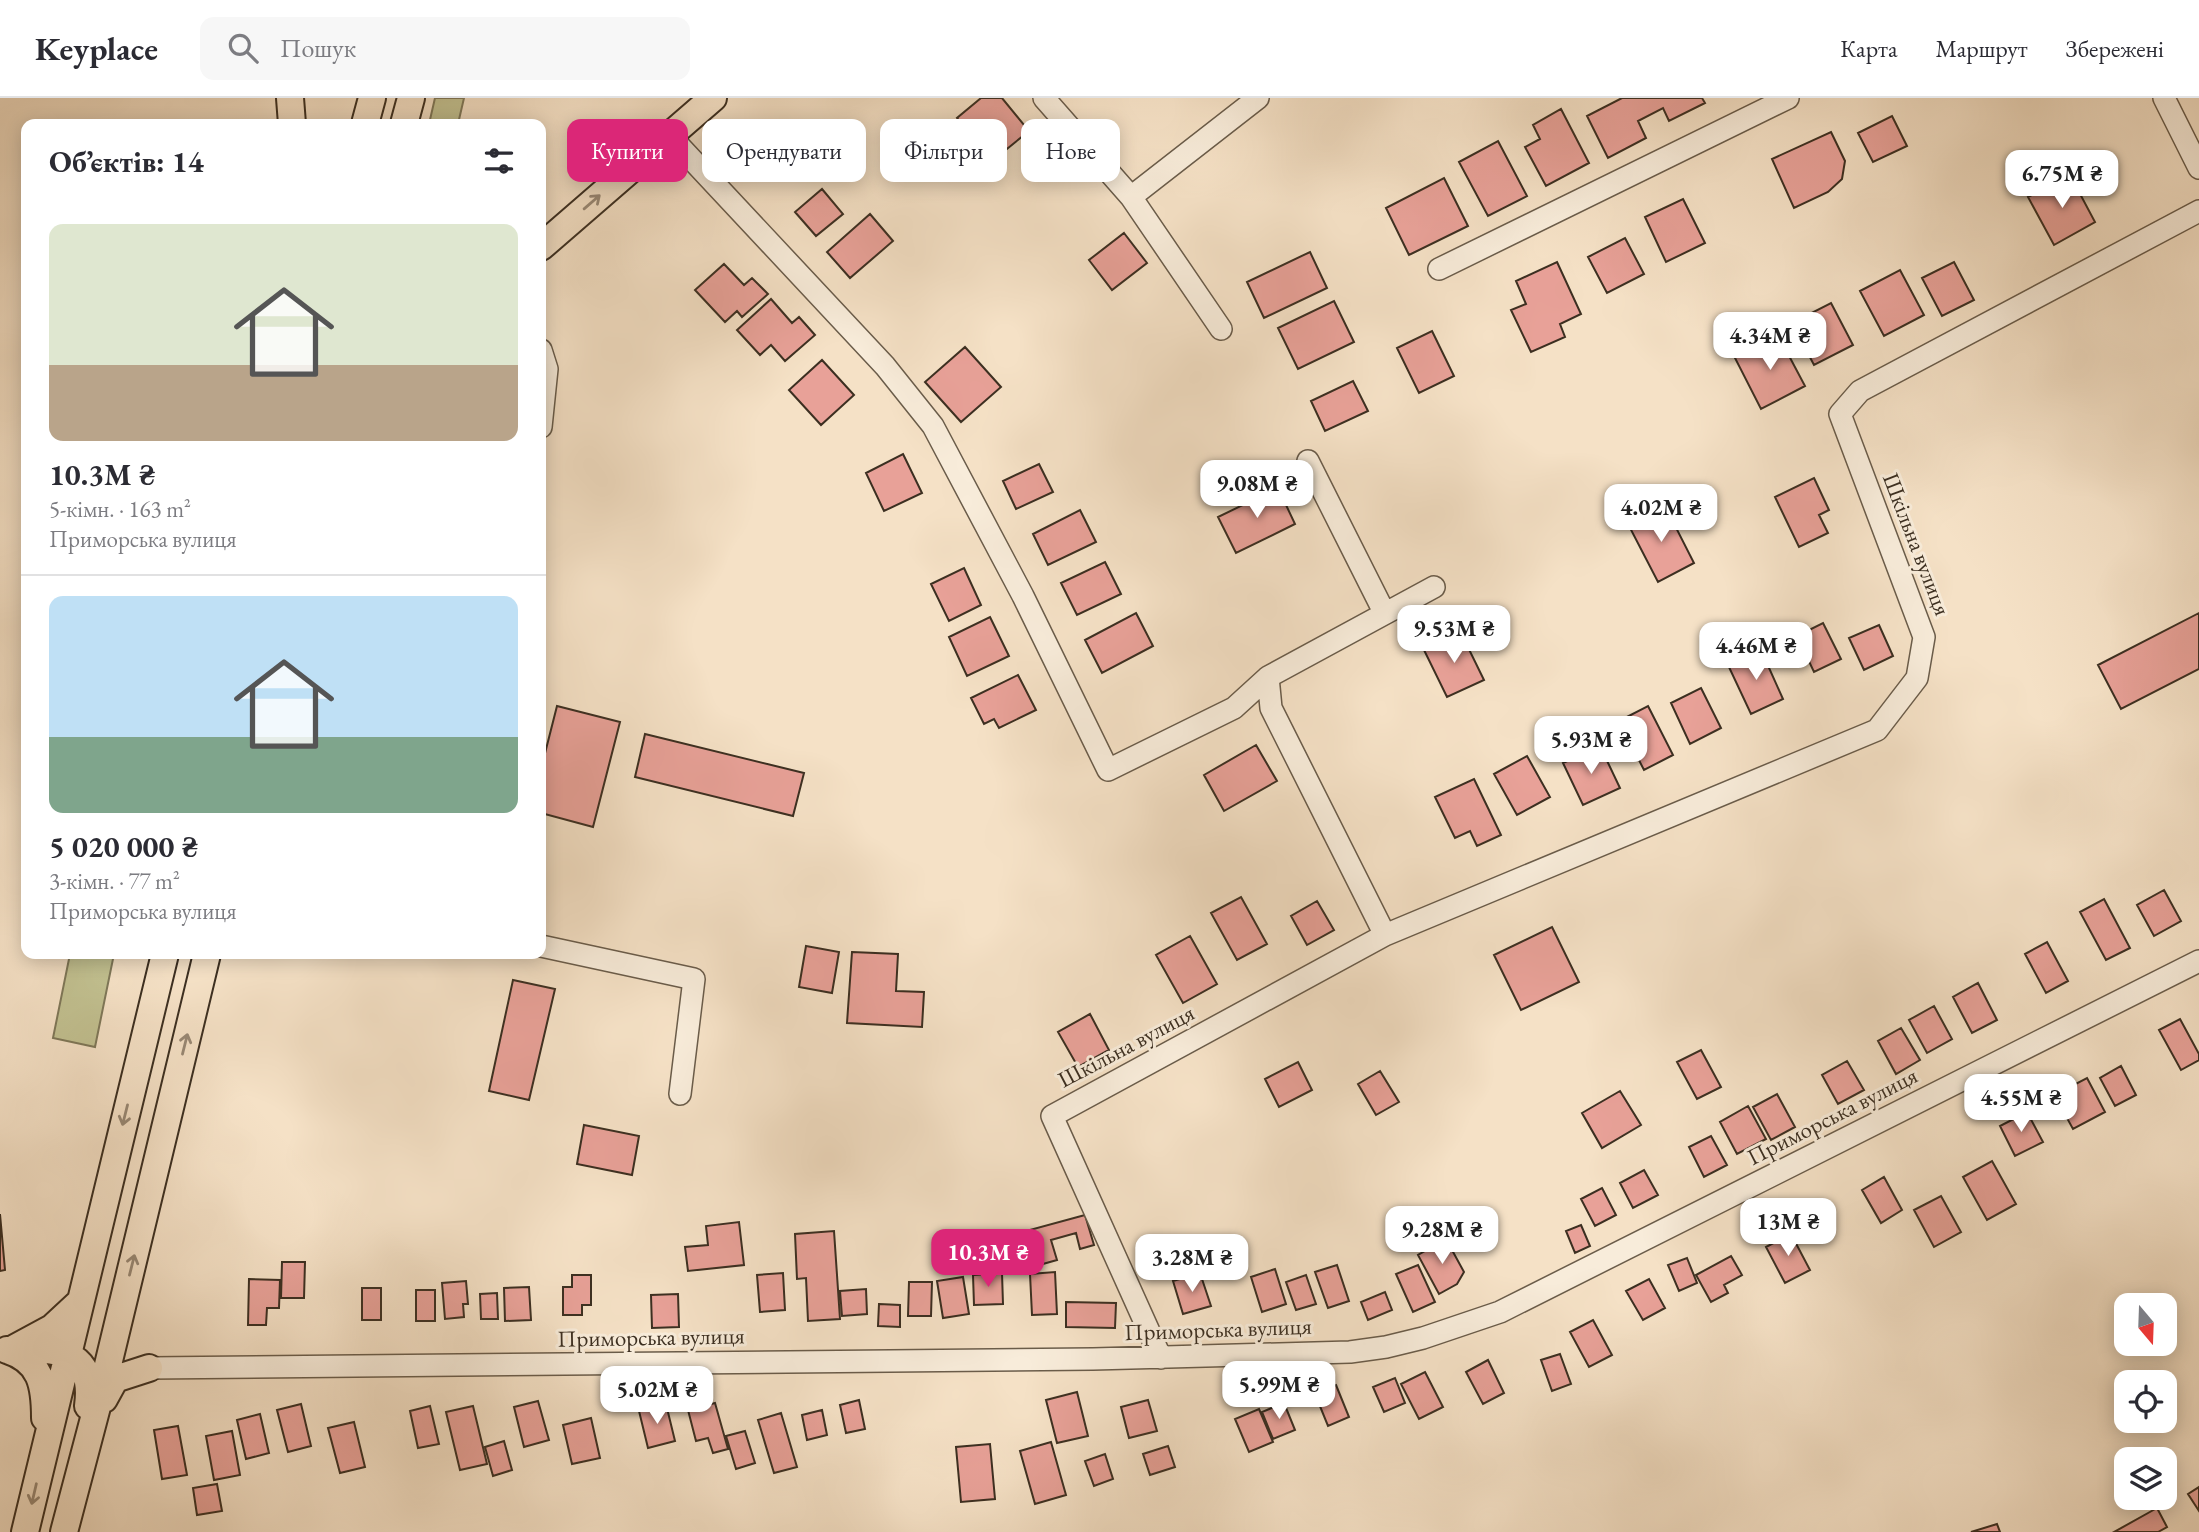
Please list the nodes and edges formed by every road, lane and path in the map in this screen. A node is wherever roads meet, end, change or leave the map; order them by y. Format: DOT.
graph roads {
  1 [pos="290,98"];
  2 [pos="372,98"];
  3 [pos="411,98"];
  4 [pos="713,98"];
  5 [pos="1044,98"];
  6 [pos="1258,98"];
  7 [pos="1788,98"];
  8 [pos="2164,98"];
  9 [pos="292,119"];
  10 [pos="366,119"];
  11 [pos="405,119"];
  12 [pos="688,119"];
  13 [pos="688,155"];
  14 [pos="2199,169"];
  15 [pos="615,182"];
  16 [pos="1131,197"];
  17 [pos="2199,211"];
  18 [pos="546,243"];
  19 [pos="1439,269"];
  20 [pos="1222,329"];
  21 [pos="1308,461"];
  22 [pos="1434,587"];
  23 [pos="1384,612"];
  24 [pos="1268,677"];
  25 [pos="1385,935"];
  26 [pos="546,947"];
  27 [pos="164,959"];
  28 [pos="206,959"];
  29 [pos="2199,961"];
  30 [pos="681,1094"];
  31 [pos="80,1301"];
  32 [pos="116,1331"];
  33 [pos="3,1350"];
  34 [pos="66,1356"];
  35 [pos="1161,1358"];
  36 [pos="108,1365"];
  37 [pos="149,1368"];
  38 [pos="44,1448"];
  39 [pos="79,1466"];
  40 [pos="25,1532"];
  41 [pos="64,1532"];
  1 -- 9 [label="main road"];
  2 -- 10 [label="main road"];
  3 -- 11 [label="main road"];
  4 -- 12 [label="main road"];
  5 -- 16 [label="street"];
  6 -- 16 [label="street"];
  7 -- 19 [label="street"];
  8 -- 14 [label="street"];
  13 -- 24 [label="street"];
  18 -- 15 [label="main road, one-way"];
  16 -- 20 [label="street"];
  17 -- 25 [label="street, Шкільна вулиця"];
  21 -- 23 [label="street"];
  22 -- 23 [label="street"];
  23 -- 24 [label="street"];
  24 -- 25 [label="street"];
  25 -- 35 [label="street, Шкільна вулиця"];
  26 -- 30 [label="street"];
  27 -- 31 [label="main road, one-way"];
  32 -- 28 [label="main road, one-way"];
  29 -- 35 [label="street, Приморська вулиця"];
  31 -- 33 [label="main road"];
  31 -- 34 [label="main road"];
  31 -- 36 [label="main road"];
  32 -- 36 [label="main road"];
  32 -- 37 [label="main road"];
  33 -- 34 [label="main road"];
  33 -- 38 [label="main road"];
  34 -- 38 [label="main road"];
  34 -- 39 [label="main road"];
  35 -- 37 [label="street, Приморська вулиця"];
  36 -- 37 [label="main road"];
  36 -- 39 [label="main road"];
  37 -- 39 [label="main road"];
  38 -- 40 [label="main road, one-way"];
  39 -- 41 [label="main road"];
}
